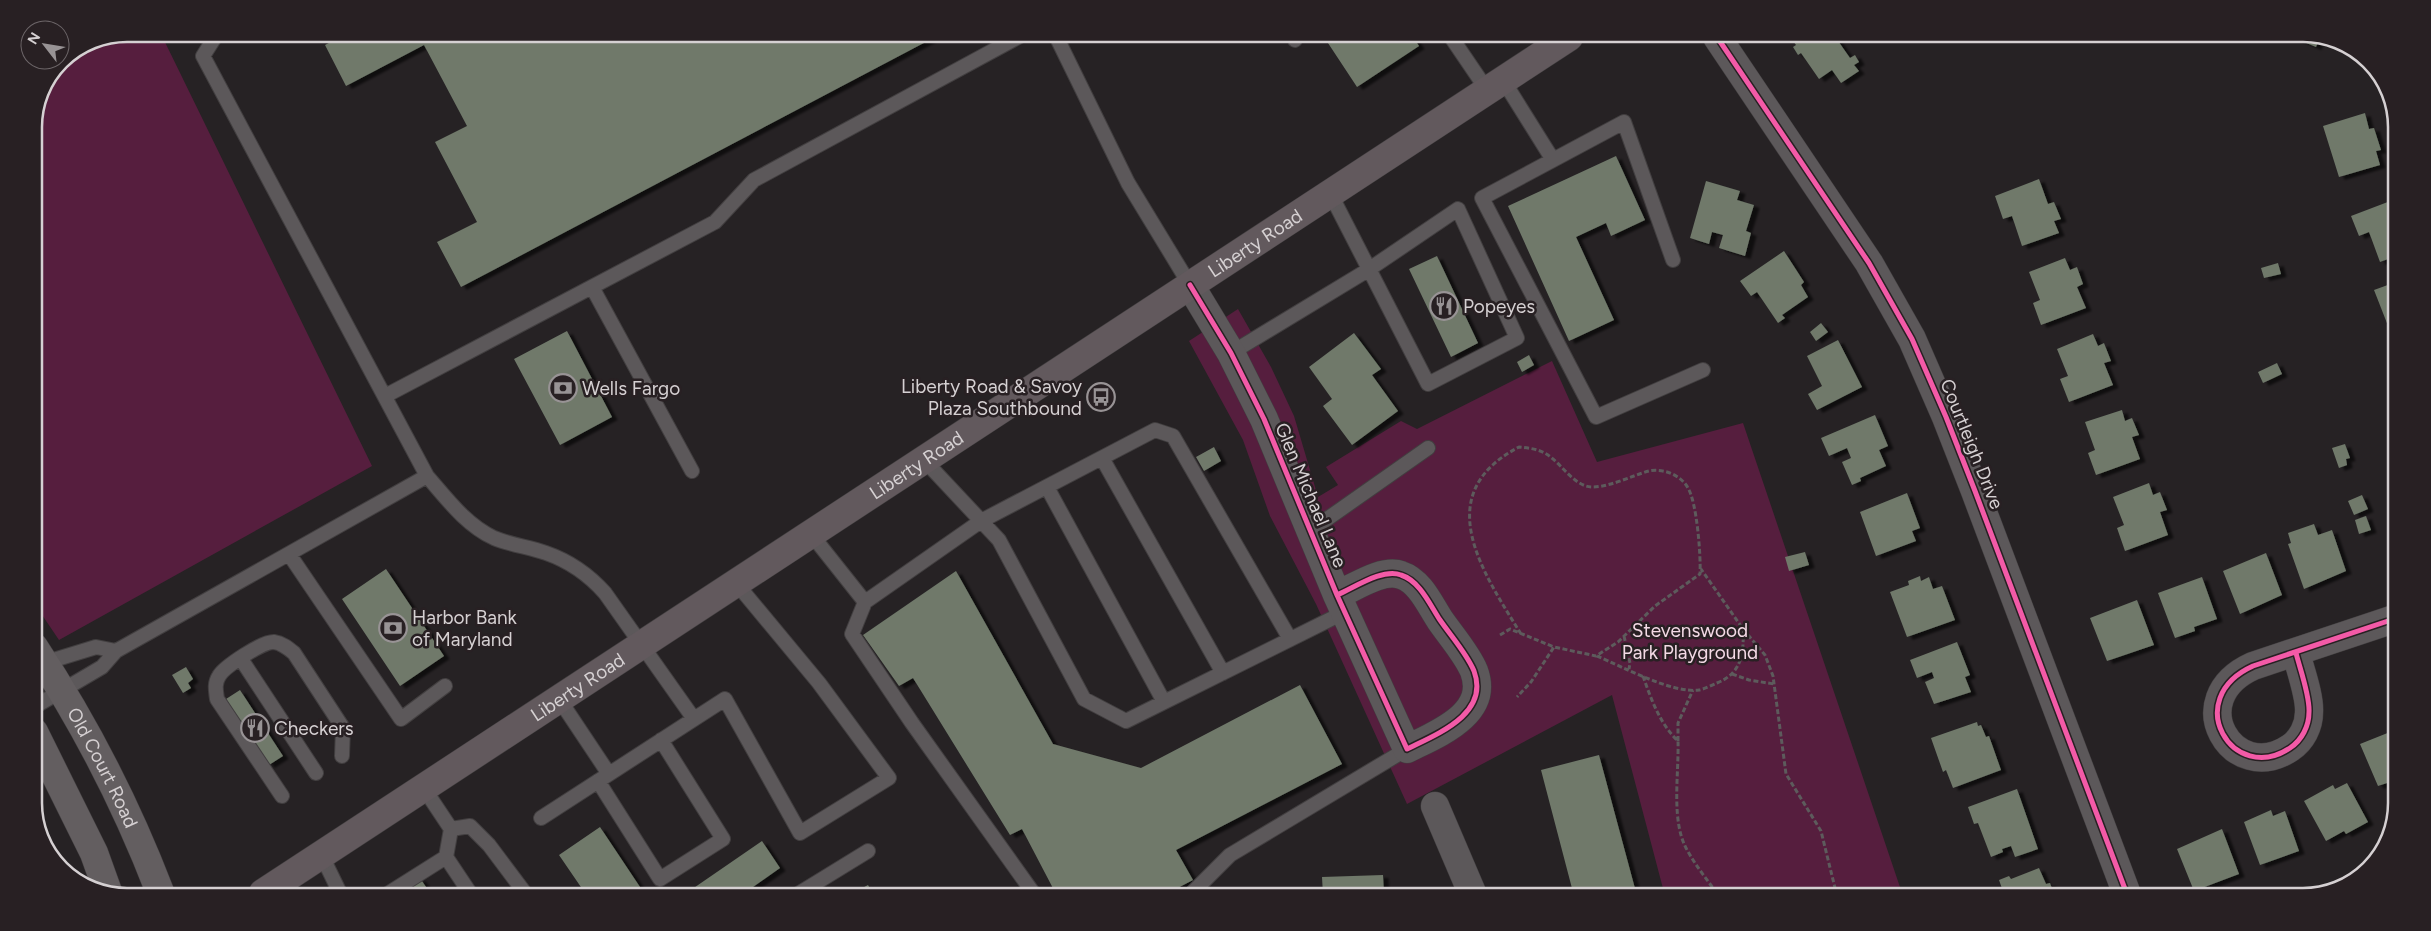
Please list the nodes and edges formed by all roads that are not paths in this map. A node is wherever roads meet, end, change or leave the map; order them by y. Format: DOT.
graph roads {
  1 [pos="212,42"];
  2 [pos="1009,42"];
  3 [pos="1059,42"];
  4 [pos="1455,42"];
  5 [pos="1561,42"];
  6 [pos="1721,42"];
  7 [pos="1495,85"];
  8 [pos="1553,160"];
  9 [pos="1330,193"];
  10 [pos="1672,260"];
  11 [pos="1368,270"];
  12 [pos="1190,285"];
  13 [pos="592,287"];
  14 [pos="1231,353"];
  15 [pos="1704,370"];
  16 [pos="384,396"];
  17 [pos="1428,448"];
  18 [pos="1102,458"];
  19 [pos="924,460"];
  20 [pos="692,471"];
  21 [pos="428,476"];
  22 [pos="1047,487"];
  23 [pos="982,521"];
  24 [pos="1310,531"];
  25 [pos="811,534"];
  26 [pos="289,554"];
  27 [pos="736,583"];
  28 [pos="865,602"];
  29 [pos="1341,603"];
  30 [pos="2388,622"];
  31 [pos="1290,639"];
  32 [pos="642,644"];
  33 [pos="116,651"];
  34 [pos="2296,653"];
  35 [pos="43,654"];
  36 [pos="241,659"];
  37 [pos="43,661"];
  38 [pos="1223,673"];
  39 [pos="445,686"];
  40 [pos="62,690"];
  41 [pos="559,699"];
  42 [pos="43,702"];
  43 [pos="1164,702"];
  44 [pos="694,719"];
  45 [pos="661,740"];
  46 [pos="1407,749"];
  47 [pos="43,750"];
  48 [pos="342,756"];
  49 [pos="316,773"];
  50 [pos="604,777"];
  51 [pos="423,787"];
  52 [pos="282,796"];
  53 [pos="1435,806"];
  54 [pos="541,818"];
  55 [pos="450,829"];
  56 [pos="868,851"];
  57 [pos="321,854"];
  58 [pos="446,857"];
  59 [pos="292,884"];
  60 [pos="106,886"];
  61 [pos="158,888"];
  62 [pos="279,888"];
  63 [pos="338,888"];
  64 [pos="397,888"];
  65 [pos="467,888"];
  66 [pos="521,888"];
  67 [pos="808,888"];
  68 [pos="1030,888"];
  69 [pos="1197,888"];
  70 [pos="1470,888"];
  71 [pos="2125,888"];
  1 -- 16 [label="lane"];
  2 -- 13 [label="lane"];
  3 -- 12 [label="lane"];
  4 -- 7 [label="lane"];
  5 -- 7 [label="main road, Liberty Road"];
  6 -- 71 [label="street, Courtleigh Drive"];
  7 -- 8 [label="lane"];
  7 -- 9 [label="main road, Liberty Road"];
  8 -- 10 [label="lane"];
  8 -- 15 [label="lane"];
  9 -- 11 [label="lane"];
  9 -- 12 [label="main road, Liberty Road"];
  11 -- 11 [label="lane"];
  11 -- 14 [label="lane"];
  12 -- 14 [label="street, Glen Michael Lane"];
  12 -- 19 [label="main road, Liberty Road"];
  13 -- 16 [label="lane"];
  13 -- 20 [label="lane"];
  14 -- 24 [label="street, Glen Michael Lane"];
  16 -- 21 [label="lane"];
  17 -- 24 [label="lane"];
  18 -- 22 [label="lane"];
  18 -- 31 [label="lane"];
  18 -- 38 [label="lane"];
  19 -- 23 [label="lane"];
  19 -- 25 [label="main road, Liberty Road"];
  21 -- 26 [label="lane"];
  21 -- 32 [label="lane"];
  22 -- 23 [label="lane"];
  22 -- 43 [label="lane"];
  23 -- 28 [label="lane"];
  23 -- 43 [label="lane"];
  24 -- 29 [label="street, Glen Michael Lane"];
  25 -- 27 [label="main road, Liberty Road"];
  25 -- 28 [label="lane"];
  26 -- 33 [label="lane"];
  26 -- 39 [label="lane"];
  27 -- 32 [label="main road, Liberty Road"];
  27 -- 44 [label="lane"];
  28 -- 68 [label="lane"];
  29 -- 31 [label="lane"];
  29 -- 46 [label="street, Glen Michael Lane"];
  29 -- 46 [label="street"];
  30 -- 34 [label="street"];
  31 -- 38 [label="lane"];
  32 -- 41 [label="main road, Liberty Road"];
  32 -- 44 [label="lane"];
  33 -- 35 [label="lane"];
  33 -- 40 [label="lane"];
  36 -- 48 [label="lane"];
  36 -- 49 [label="lane"];
  36 -- 52 [label="lane"];
  37 -- 40 [label="main road, Old Court Road"];
  38 -- 43 [label="lane"];
  40 -- 42 [label="lane"];
  40 -- 61 [label="main road, Old Court Road"];
  41 -- 50 [label="lane"];
  41 -- 51 [label="main road, Liberty Road"];
  44 -- 45 [label="lane"];
  45 -- 50 [label="lane"];
  45 -- 50 [label="lane"];
  46 -- 69 [label="lane"];
  47 -- 60 [label="main road"];
  50 -- 54 [label="lane"];
  51 -- 55 [label="lane"];
  51 -- 57 [label="main road, Liberty Road"];
  53 -- 70 [label="street"];
  55 -- 58 [label="lane"];
  55 -- 66 [label="lane"];
  56 -- 67 [label="lane"];
  57 -- 59 [label="main road, Liberty Road"];
  57 -- 63 [label="lane"];
  58 -- 64 [label="lane"];
  58 -- 65 [label="lane"];
  59 -- 62 [label="main road, Liberty Road"];
}
